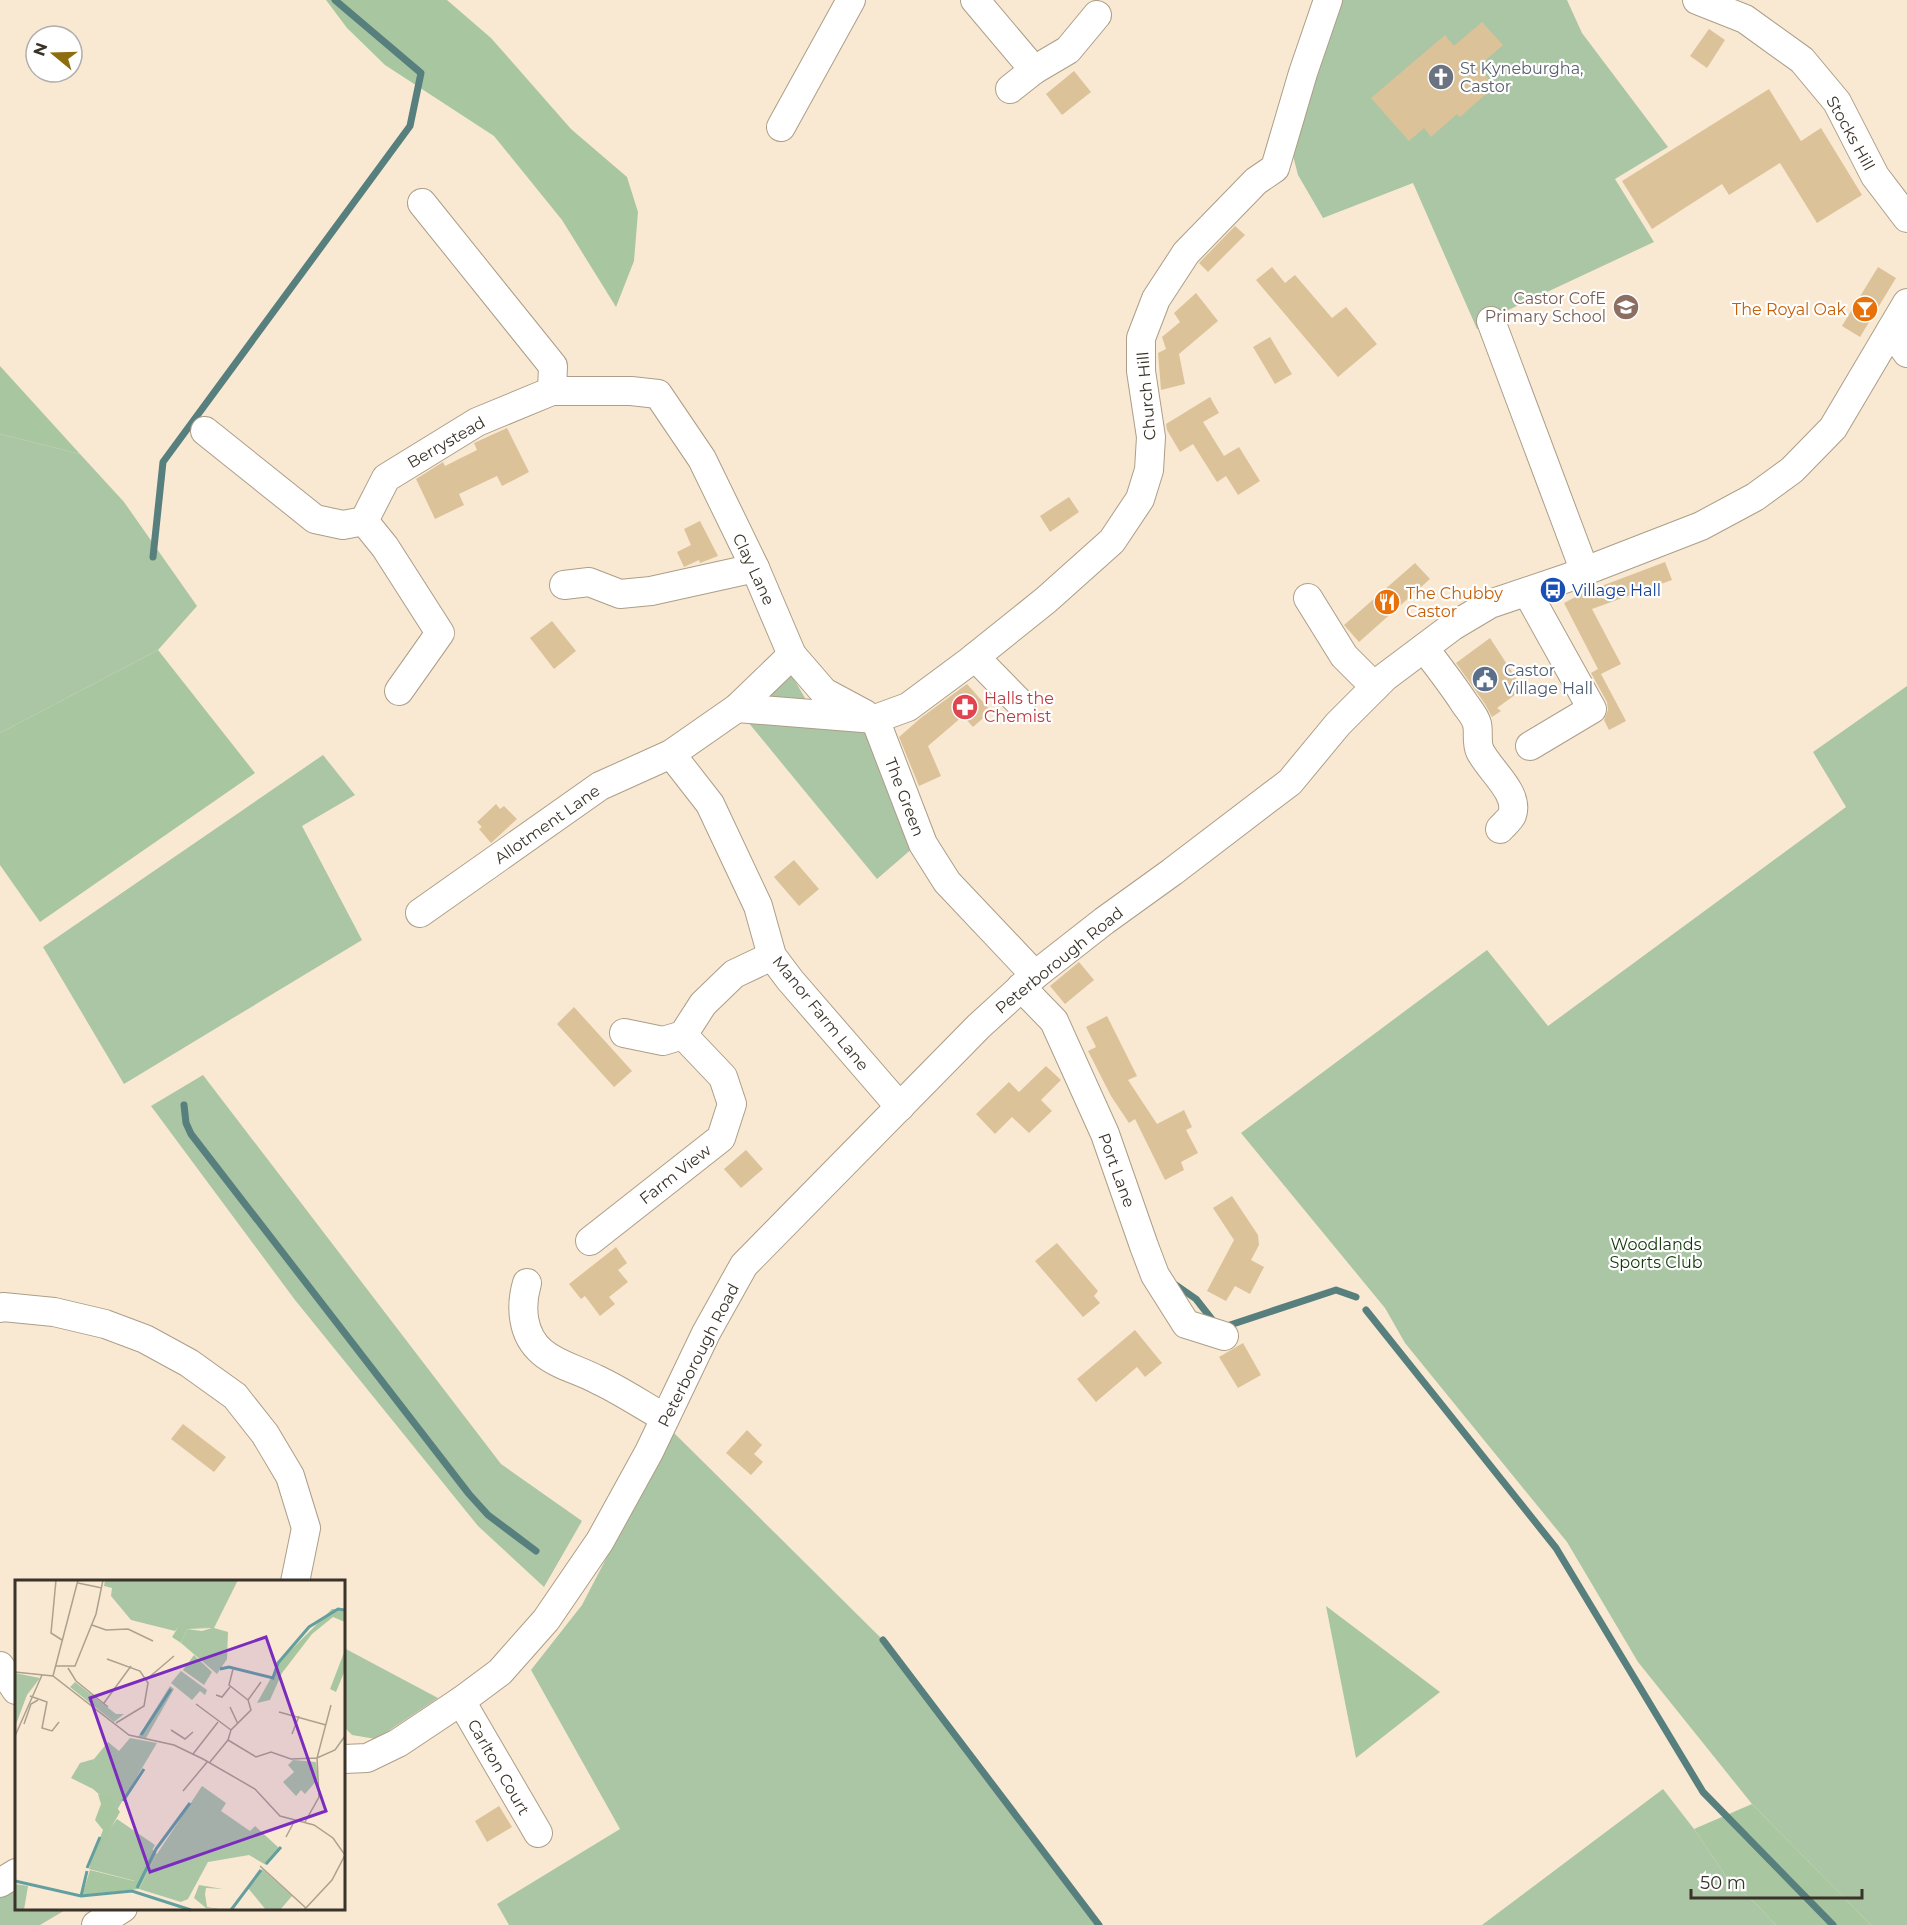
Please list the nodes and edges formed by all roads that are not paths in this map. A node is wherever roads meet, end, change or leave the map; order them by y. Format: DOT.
graph roads {
  1 [pos="852,0"];
  2 [pos="975,0"];
  3 [pos="1328,0"];
  4 [pos="1697,0"];
  5 [pos="1097,15"];
  6 [pos="1034,70"];
  7 [pos="1010,89"];
  8 [pos="781,127"];
  9 [pos="422,202"];
  10 [pos="1907,218"];
  11 [pos="1907,303"];
  12 [pos="1491,321"];
  13 [pos="1891,330"];
  14 [pos="1907,353"];
  15 [pos="552,391"];
  16 [pos="205,431"];
  17 [pos="364,520"];
  18 [pos="755,568"];
  19 [pos="1585,572"];
  20 [pos="564,585"];
  21 [pos="1527,592"];
  22 [pos="1308,598"];
  23 [pos="1424,648"];
  24 [pos="792,655"];
  25 [pos="975,657"];
  26 [pos="1375,687"];
  27 [pos="399,691"];
  28 [pos="1021,704"];
  29 [pos="737,708"];
  30 [pos="875,719"];
  31 [pos="1530,746"];
  32 [pos="671,754"];
  33 [pos="1500,829"];
  34 [pos="420,913"];
  35 [pos="772,956"];
  36 [pos="1028,981"];
  37 [pos="624,1033"];
  38 [pos="683,1035"];
  39 [pos="900,1107"];
  40 [pos="590,1241"];
  41 [pos="527,1283"];
  42 [pos="1,1304"];
  43 [pos="1224,1336"];
  44 [pos="665,1418"];
  45 [pos="295,1580"];
  46 [pos="0,1666"];
  47 [pos="15,1688"];
  48 [pos="461,1701"];
  49 [pos="345,1759"];
  50 [pos="537,1833"];
  51 [pos="15,1874"];
  52 [pos="0,1883"];
  53 [pos="120,1910"];
  54 [pos="96,1925"];
  1 -- 8 [label="street"];
  2 -- 6 [label="street"];
  3 -- 25 [label="street, Church Hill"];
  4 -- 10 [label="street, Stocks Hill"];
  5 -- 6 [label="street"];
  6 -- 7 [label="street"];
  9 -- 15 [label="street"];
  11 -- 13 [label="street, Peterborough Road"];
  12 -- 19 [label="street"];
  13 -- 14 [label="street"];
  13 -- 19 [label="street, Peterborough Road"];
  15 -- 17 [label="street, Berrystead"];
  15 -- 18 [label="street, Clay Lane"];
  16 -- 17 [label="street"];
  17 -- 27 [label="street"];
  18 -- 20 [label="street"];
  18 -- 24 [label="street, Clay Lane"];
  19 -- 21 [label="street, Peterborough Road"];
  21 -- 23 [label="street, Peterborough Road"];
  21 -- 31 [label="street"];
  22 -- 26 [label="street"];
  23 -- 26 [label="street, Peterborough Road"];
  23 -- 33 [label="street"];
  24 -- 29 [label="street, Allotment Lane"];
  24 -- 30 [label="street, Clay Lane"];
  25 -- 28 [label="street"];
  25 -- 30 [label="street, Church Hill"];
  26 -- 36 [label="street, Peterborough Road"];
  29 -- 30 [label="street"];
  29 -- 32 [label="street, Allotment Lane"];
  30 -- 36 [label="street, The Green"];
  32 -- 34 [label="street, Allotment Lane"];
  32 -- 35 [label="street, Manor Farm Lane"];
  35 -- 38 [label="street"];
  35 -- 39 [label="street, Manor Farm Lane"];
  36 -- 39 [label="street, Peterborough Road"];
  36 -- 43 [label="street, Port Lane"];
  37 -- 38 [label="street"];
  38 -- 40 [label="street, Farm View"];
  39 -- 44 [label="street, Peterborough Road"];
  41 -- 44 [label="street"];
  42 -- 45 [label="street"];
  44 -- 48 [label="street, Peterborough Road"];
  46 -- 47 [label="street"];
  48 -- 49 [label="street, Peterborough Road"];
  48 -- 50 [label="street, Carlton Court"];
  51 -- 52 [label="street"];
  53 -- 54 [label="street"];
}
